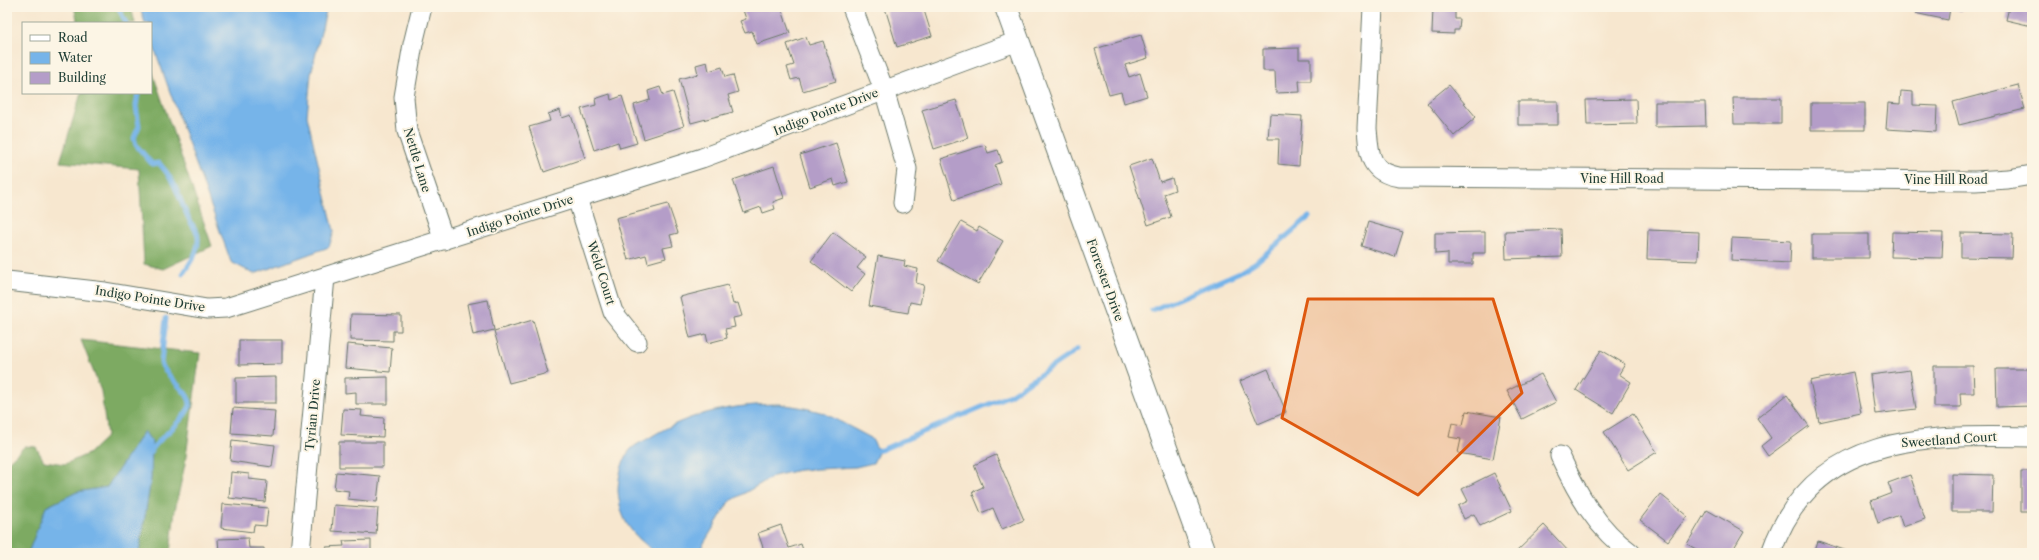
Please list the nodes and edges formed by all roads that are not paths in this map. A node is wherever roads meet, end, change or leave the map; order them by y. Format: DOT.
graph roads {
  1 [pos="422,7"];
  2 [pos="852,7"];
  3 [pos="1006,7"];
  4 [pos="1373,7"];
  5 [pos="1018,41"];
  6 [pos="884,90"];
  7 [pos="2032,175"];
  8 [pos="577,198"];
  9 [pos="902,203"];
  10 [pos="444,240"];
  11 [pos="325,277"];
  12 [pos="7,281"];
  13 [pos="637,342"];
  14 [pos="2032,437"];
  15 [pos="1560,456"];
  16 [pos="300,553"];
  17 [pos="1204,553"];
  18 [pos="1631,553"];
  19 [pos="1771,553"];
  1 -- 10 [label="street, Nettle Lane"];
  2 -- 6 [label="street"];
  3 -- 5 [label="street, Forrester Drive"];
  4 -- 7 [label="street, Vine Hill Road"];
  5 -- 6 [label="street, Indigo Pointe Drive"];
  5 -- 17 [label="street, Forrester Drive"];
  6 -- 8 [label="street, Indigo Pointe Drive"];
  6 -- 9 [label="street"];
  8 -- 10 [label="street, Indigo Pointe Drive"];
  8 -- 13 [label="street, Weld Court"];
  10 -- 11 [label="street, Indigo Pointe Drive"];
  11 -- 12 [label="street, Indigo Pointe Drive"];
  11 -- 16 [label="street, Tyrian Drive"];
  14 -- 19 [label="street, Sweetland Court"];
  15 -- 18 [label="street"];
}
